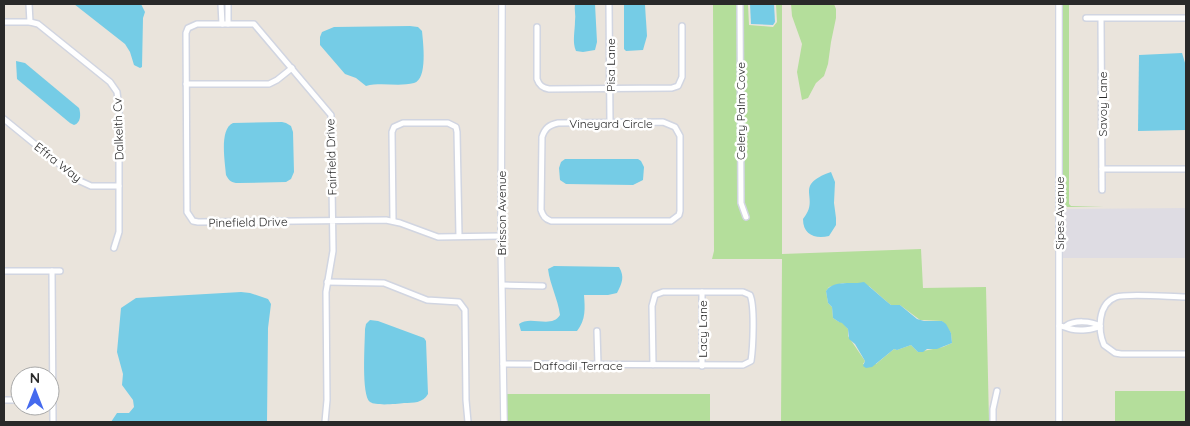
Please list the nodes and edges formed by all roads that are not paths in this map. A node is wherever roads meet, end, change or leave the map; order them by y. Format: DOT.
graph roads {
  1 [pos="29,4"];
  2 [pos="221,4"];
  3 [pos="228,4"];
  4 [pos="502,4"];
  5 [pos="740,4"];
  6 [pos="1059,4"];
  7 [pos="610,5"];
  8 [pos="1086,18"];
  9 [pos="1101,18"];
  10 [pos="1186,18"];
  11 [pos="4,22"];
  12 [pos="30,22"];
  13 [pos="225,24"];
  14 [pos="682,26"];
  15 [pos="537,27"];
  16 [pos="292,68"];
  17 [pos="186,84"];
  18 [pos="610,88"];
  19 [pos="4,119"];
  20 [pos="610,123"];
  21 [pos="1102,169"];
  22 [pos="1186,169"];
  23 [pos="119,186"];
  24 [pos="1102,190"];
  25 [pos="746,217"];
  26 [pos="393,220"];
  27 [pos="332,221"];
  28 [pos="459,236"];
  29 [pos="501,236"];
  30 [pos="114,248"];
  31 [pos="4,271"];
  32 [pos="52,271"];
  33 [pos="60,271"];
  34 [pos="327,282"];
  35 [pos="502,285"];
  36 [pos="543,286"];
  37 [pos="702,292"];
  38 [pos="1186,297"];
  39 [pos="1059,326"];
  40 [pos="1100,326"];
  41 [pos="597,331"];
  42 [pos="1186,354"];
  43 [pos="503,364"];
  44 [pos="598,365"];
  45 [pos="652,365"];
  46 [pos="52,366"];
  47 [pos="702,366"];
  48 [pos="996,391"];
  49 [pos="325,422"];
  50 [pos="468,422"];
  51 [pos="504,422"];
  52 [pos="993,422"];
  53 [pos="1059,422"];
  1 -- 12 [label="street"];
  2 -- 13 [label="street"];
  3 -- 13 [label="street"];
  4 -- 29 [label="street, Brisson Avenue"];
  5 -- 25 [label="street, Celery Palm Cove"];
  6 -- 39 [label="street, Sipes Avenue"];
  7 -- 18 [label="street, Pisa Lane"];
  8 -- 9 [label="street"];
  9 -- 10 [label="street"];
  9 -- 21 [label="street, Savoy Lane"];
  11 -- 12 [label="street"];
  12 -- 23 [label="street, Dalkeith Cv"];
  13 -- 16 [label="street, Fairfield Drive"];
  13 -- 17 [label="street, Pinefield Drive"];
  14 -- 18 [label="street"];
  15 -- 18 [label="street"];
  16 -- 17 [label="street"];
  16 -- 27 [label="street, Fairfield Drive"];
  17 -- 27 [label="street, Pinefield Drive"];
  18 -- 20 [label="street, Pisa Lane"];
  19 -- 23 [label="street, Effra Way"];
  20 -- 20 [label="street, Vineyard Circle"];
  21 -- 22 [label="street"];
  21 -- 24 [label="street, Savoy Lane"];
  23 -- 30 [label="street, Dalkeith Cv"];
  26 -- 27 [label="street, Pinefield Drive"];
  26 -- 28 [label="street, Pinefield Drive"];
  26 -- 28 [label="street"];
  27 -- 34 [label="street, Fairfield Drive"];
  28 -- 29 [label="street, Pinefield Drive"];
  29 -- 35 [label="street, Brisson Avenue"];
  31 -- 32 [label="street"];
  32 -- 33 [label="street"];
  32 -- 46 [label="street"];
  34 -- 49 [label="street, Fairfield Drive"];
  34 -- 50 [label="street"];
  35 -- 36 [label="street"];
  35 -- 43 [label="street, Brisson Avenue"];
  37 -- 45 [label="street, Daffodil Terrace"];
  37 -- 47 [label="street, Lacy Lane"];
  37 -- 47 [label="street, Daffodil Terrace"];
  38 -- 40 [label="street"];
  39 -- 40 [label="street"];
  39 -- 53 [label="street, Sipes Avenue"];
  40 -- 42 [label="street"];
  41 -- 44 [label="street"];
  43 -- 44 [label="street, Daffodil Terrace"];
  43 -- 51 [label="street, Brisson Avenue"];
  44 -- 45 [label="street, Daffodil Terrace"];
  45 -- 47 [label="street, Daffodil Terrace"];
  48 -- 52 [label="street"];
}
